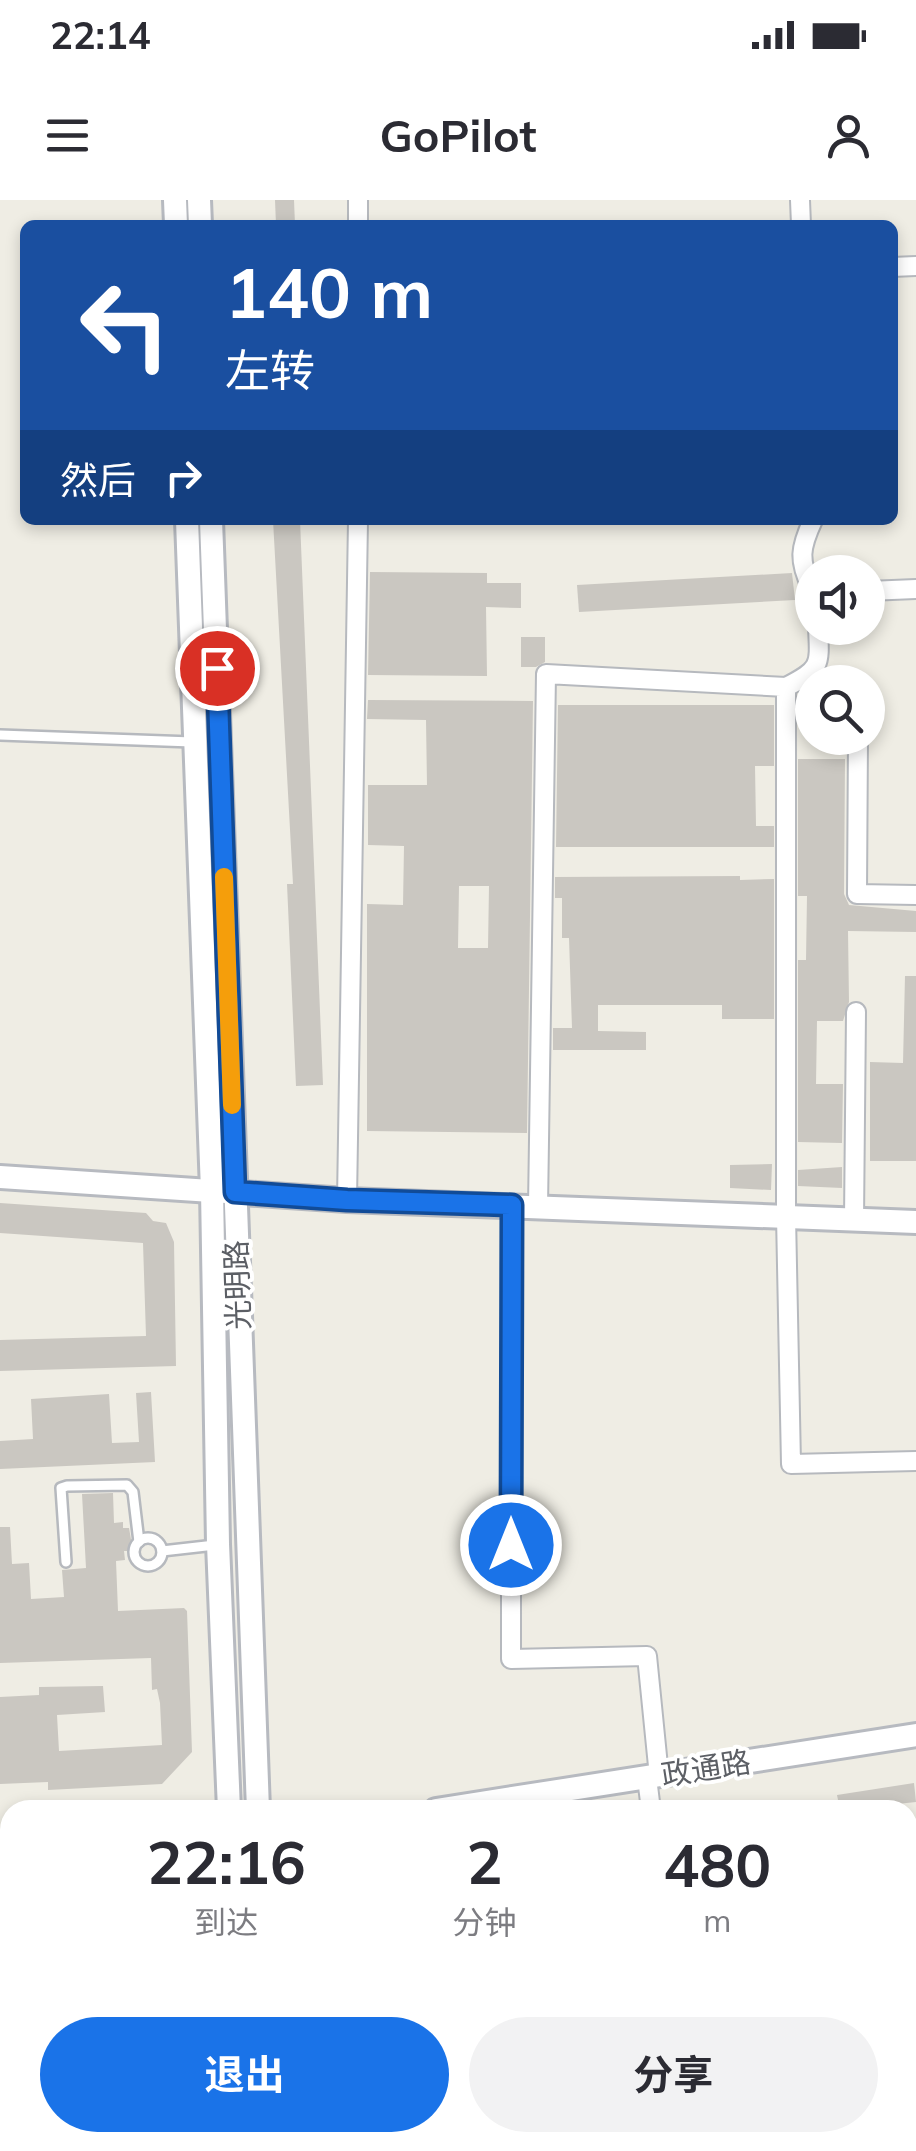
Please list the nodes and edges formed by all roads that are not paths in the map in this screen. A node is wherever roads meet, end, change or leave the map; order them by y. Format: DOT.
graph roads {
  1 [pos="187,525"];
  2 [pos="210,525"];
  3 [pos="358,525"];
  4 [pos="812,525"];
  5 [pos="800,555"];
  6 [pos="916,589"];
  7 [pos="885,591"];
  8 [pos="818,645"];
  9 [pos="786,688"];
  10 [pos="0,735"];
  11 [pos="194,742"];
  12 [pos="220,743"];
  13 [pos="858,755"];
  14 [pos="916,895"];
  15 [pos="856,1012"];
  16 [pos="0,1178"];
  17 [pos="224,1191"];
  18 [pos="347,1200"];
  19 [pos="512,1205"];
  20 [pos="538,1207"];
  21 [pos="786,1216"];
  22 [pos="854,1220"];
  23 [pos="916,1222"];
  24 [pos="916,1461"];
  25 [pos="138,1542"];
  26 [pos="218,1544"];
  27 [pos="162,1551"];
  28 [pos="66,1562"];
  29 [pos="916,1735"];
  30 [pos="653,1777"];
  31 [pos="229,1800"];
  32 [pos="257,1800"];
  33 [pos="507,1800"];
  34 [pos="652,1800"];
  1 -- 11 [label="main road, 光明路"];
  2 -- 12 [label="main road, 光明路"];
  3 -- 18 [label="street"];
  4 -- 5 [label="street"];
  6 -- 7 [label="street"];
  8 -- 9 [label="street"];
  9 -- 20 [label="street"];
  9 -- 21 [label="street"];
  10 -- 11 [label="lane"];
  11 -- 12 [label="lane"];
  11 -- 17 [label="main road, 光明路"];
  12 -- 17 [label="main road, 光明路"];
  13 -- 14 [label="street"];
  15 -- 22 [label="street"];
  16 -- 17 [label="main road"];
  17 -- 18 [label="main road"];
  17 -- 26 [label="main road, 光明路"];
  17 -- 32 [label="main road, 光明路"];
  18 -- 19 [label="main road"];
  19 -- 20 [label="main road"];
  19 -- 30 [label="street"];
  20 -- 21 [label="main road"];
  21 -- 22 [label="main road"];
  21 -- 24 [label="street"];
  22 -- 23 [label="main road"];
  25 -- 27 [label="lane"];
  25 -- 27 [label="lane"];
  25 -- 28 [label="lane"];
  26 -- 27 [label="lane"];
  26 -- 31 [label="main road, 光明路"];
  29 -- 30 [label="main road, 政通路"];
  30 -- 33 [label="main road, 政通路"];
  30 -- 34 [label="street"];
}
